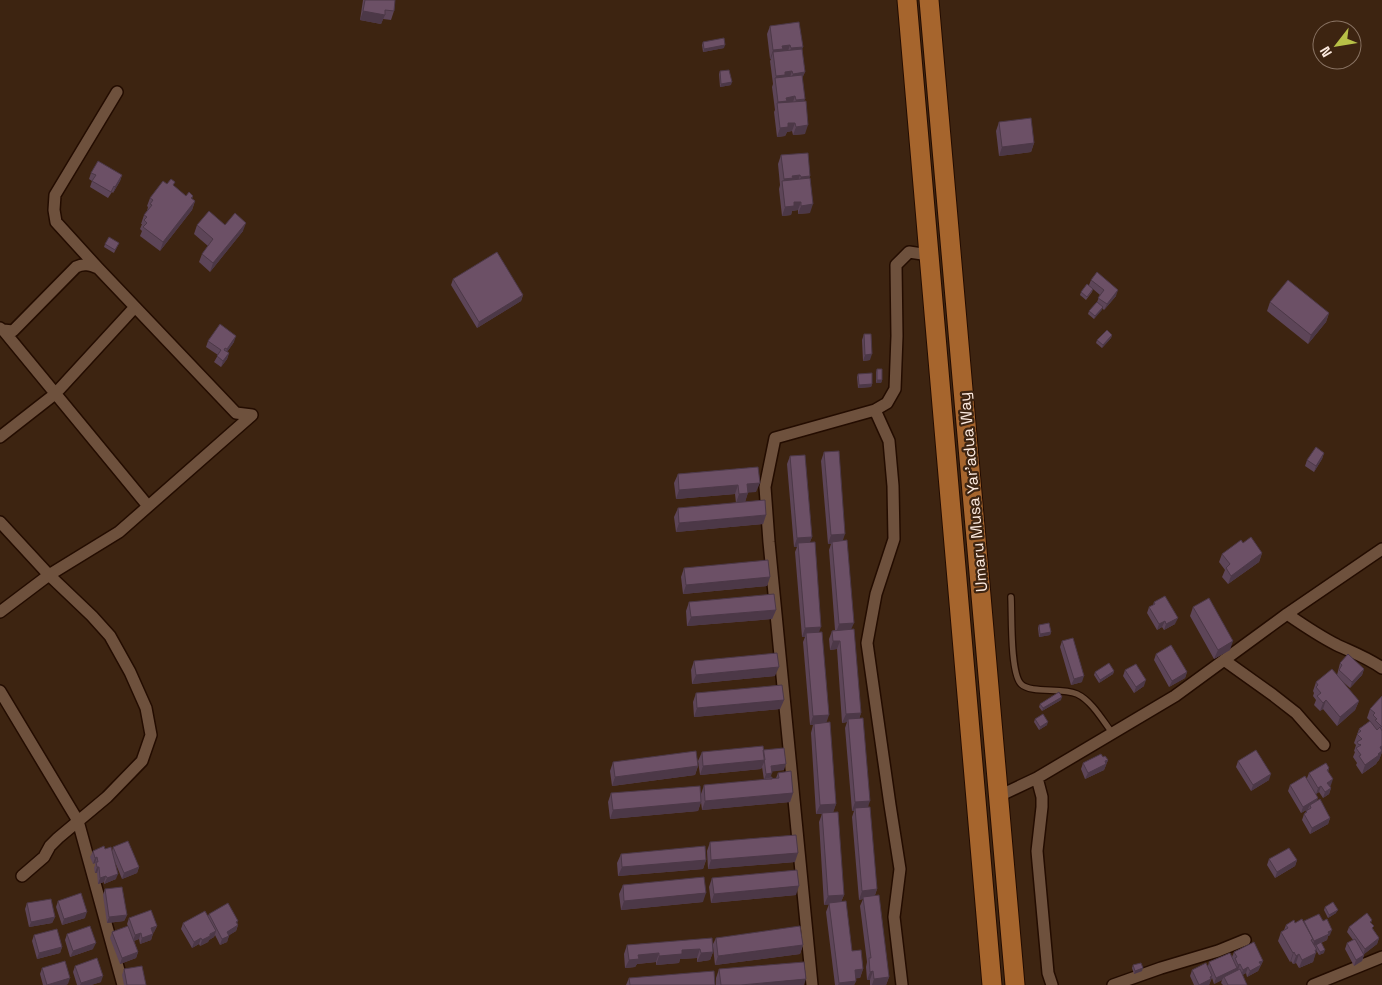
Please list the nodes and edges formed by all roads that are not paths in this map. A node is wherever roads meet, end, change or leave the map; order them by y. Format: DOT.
graph roads {
  1 [pos="907,0"];
  2 [pos="928,0"];
  3 [pos="117,92"];
  4 [pos="929,255"];
  5 [pos="98,268"];
  6 [pos="135,307"];
  7 [pos="1,329"];
  8 [pos="55,394"];
  9 [pos="875,410"];
  10 [pos="0,437"];
  11 [pos="148,506"];
  12 [pos="0,522"];
  13 [pos="1382,549"];
  14 [pos="49,576"];
  15 [pos="1011,597"];
  16 [pos="0,612"];
  17 [pos="1287,614"];
  18 [pos="1224,660"];
  19 [pos="1382,668"];
  20 [pos="0,690"];
  21 [pos="1113,734"];
  22 [pos="1324,746"];
  23 [pos="1037,778"];
  24 [pos="999,796"];
  25 [pos="78,821"];
  26 [pos="22,876"];
  27 [pos="1245,940"];
  28 [pos="1382,957"];
  29 [pos="1118,984"];
  30 [pos="123,985"];
  31 [pos="812,985"];
  32 [pos="902,985"];
  33 [pos="992,985"];
  34 [pos="1015,985"];
  35 [pos="1052,985"];
  36 [pos="1313,985"];
  1 -- 4 [label="main road, Umaru Musa Yar'adua Way"];
  2 -- 24 [label="main road, Umaru Musa Yar'adua Way"];
  3 -- 5 [label="street"];
  4 -- 9 [label="street"];
  4 -- 33 [label="main road, Umaru Musa Yar'adua Way"];
  5 -- 6 [label="street"];
  5 -- 7 [label="street"];
  6 -- 8 [label="street"];
  6 -- 11 [label="street"];
  7 -- 8 [label="street"];
  8 -- 10 [label="street"];
  8 -- 11 [label="street"];
  9 -- 31 [label="street"];
  9 -- 32 [label="street"];
  11 -- 14 [label="street"];
  12 -- 14 [label="street"];
  13 -- 17 [label="street"];
  14 -- 16 [label="street"];
  14 -- 25 [label="street"];
  15 -- 21 [label="lane"];
  17 -- 18 [label="street"];
  17 -- 19 [label="street"];
  18 -- 21 [label="street"];
  18 -- 22 [label="street"];
  20 -- 25 [label="street"];
  21 -- 23 [label="street"];
  23 -- 24 [label="street"];
  23 -- 35 [label="street"];
  24 -- 34 [label="main road, Umaru Musa Yar'adua Way"];
  25 -- 26 [label="street"];
  25 -- 30 [label="street"];
  27 -- 29 [label="street"];
  28 -- 36 [label="street"];
}
